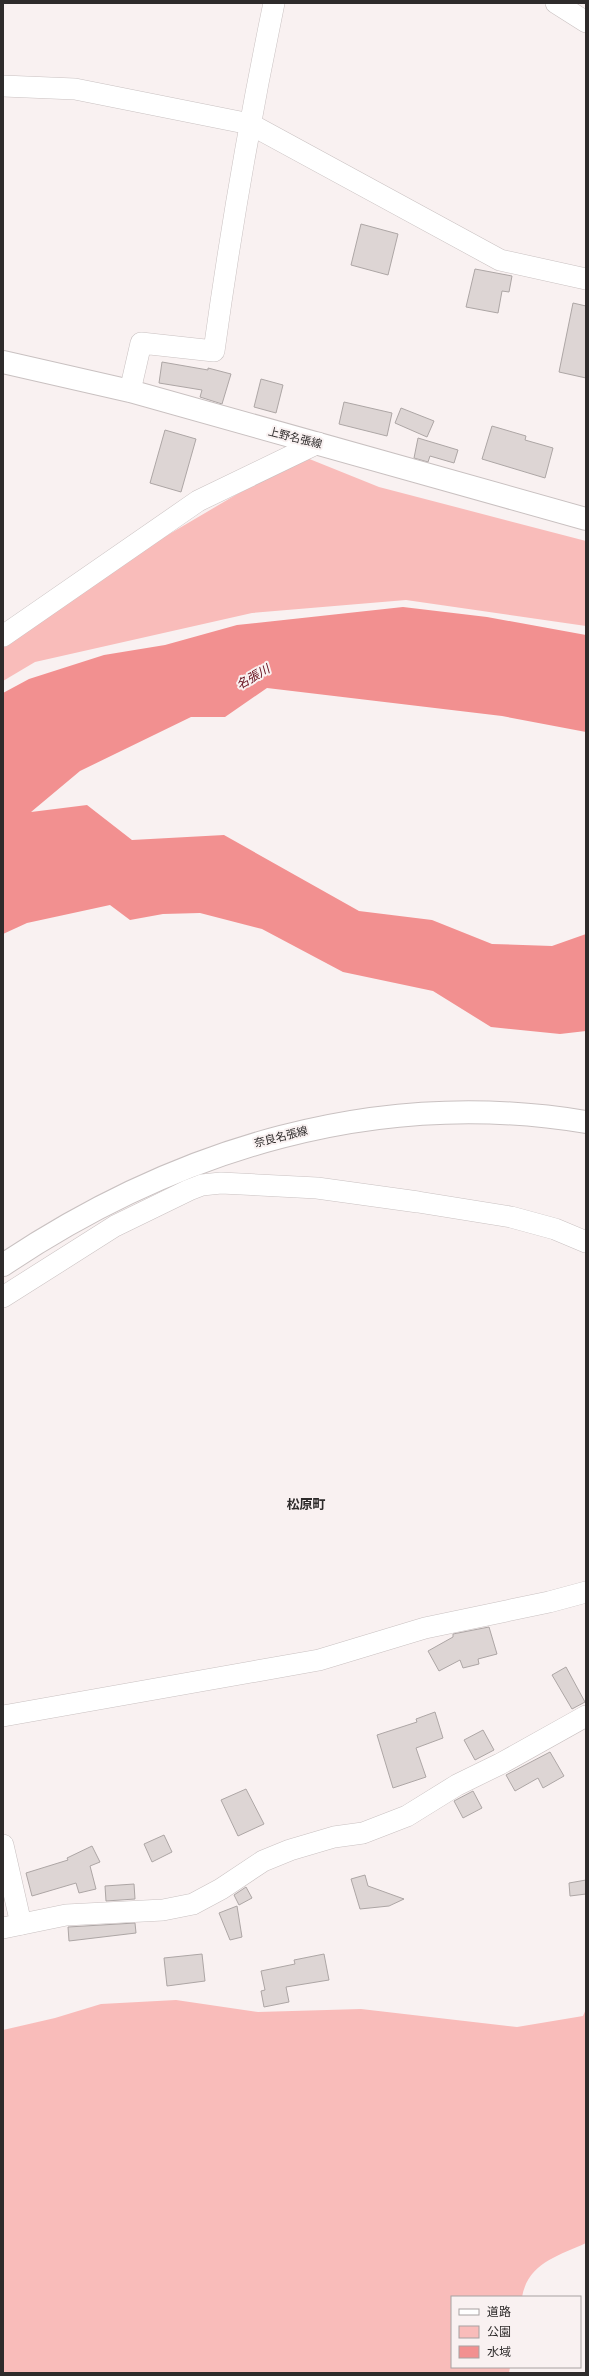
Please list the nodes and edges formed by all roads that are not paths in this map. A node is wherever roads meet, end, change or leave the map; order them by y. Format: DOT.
graph roads {
  1 [pos="274,3"];
  2 [pos="556,3"];
  3 [pos="586,22"];
  4 [pos="3,86"];
  5 [pos="250,124"];
  6 [pos="586,279"];
  7 [pos="3,362"];
  8 [pos="130,392"];
  9 [pos="318,443"];
  10 [pos="586,519"];
  11 [pos="3,636"];
  12 [pos="586,1122"];
  13 [pos="586,1242"];
  14 [pos="3,1265"];
  15 [pos="3,1297"];
  16 [pos="586,1592"];
  17 [pos="3,1716"];
  18 [pos="586,1716"];
  19 [pos="3,1846"];
  20 [pos="12,1926"];
  1 -- 5 [label="street"];
  2 -- 3 [label="street"];
  4 -- 5 [label="street"];
  5 -- 6 [label="street"];
  5 -- 8 [label="street"];
  7 -- 8 [label="main road, 上野名張線"];
  8 -- 9 [label="main road, 上野名張線"];
  9 -- 10 [label="main road, 上野名張線"];
  9 -- 11 [label="street"];
  12 -- 14 [label="main road, 奈良名張線"];
  13 -- 15 [label="street"];
  16 -- 17 [label="street"];
  18 -- 20 [label="street"];
  19 -- 20 [label="street"];
}
